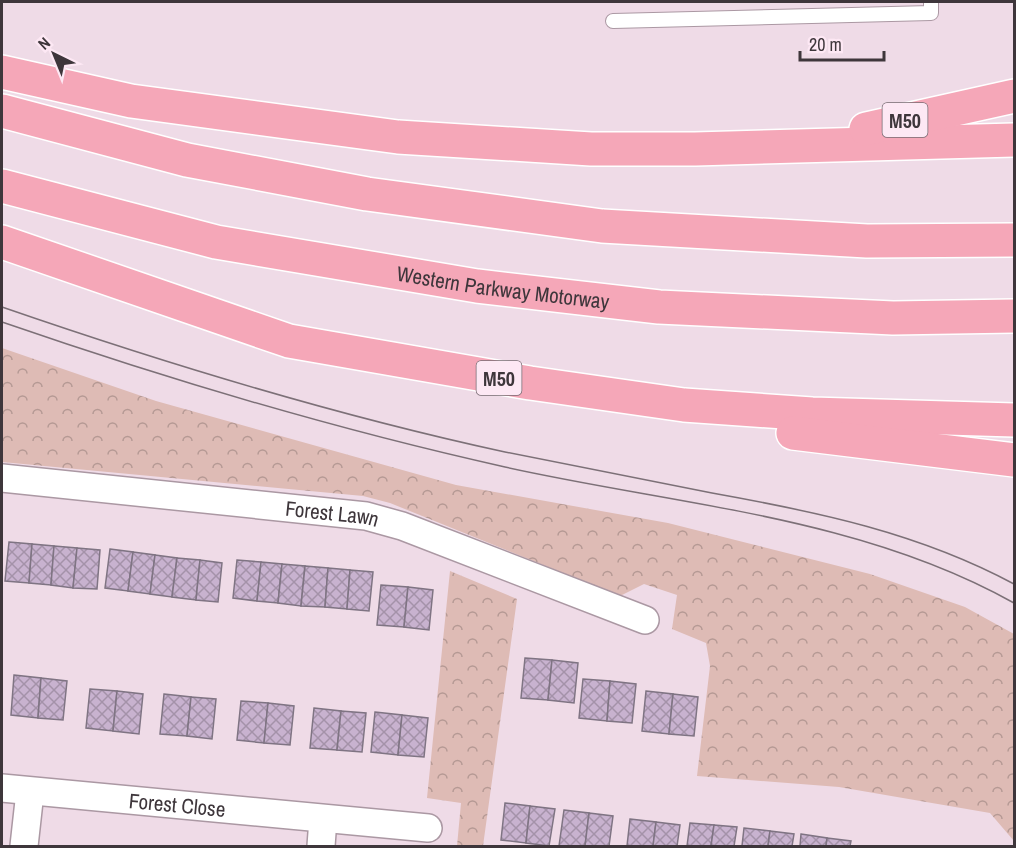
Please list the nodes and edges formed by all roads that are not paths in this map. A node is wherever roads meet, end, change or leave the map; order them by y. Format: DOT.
graph roads {
  1 [pos="931,2"];
  2 [pos="613,21"];
  3 [pos="2,72"];
  4 [pos="1014,96"];
  5 [pos="2,111"];
  6 [pos="1014,140"];
  7 [pos="796,144"];
  8 [pos="2,186"];
  9 [pos="1014,240"];
  10 [pos="2,242"];
  11 [pos="1014,316"];
  12 [pos="290,341"];
  13 [pos="1014,420"];
  14 [pos="1014,460"];
  15 [pos="2,478"];
  16 [pos="645,620"];
  17 [pos="2,788"];
  18 [pos="30,792"];
  19 [pos="323,819"];
  20 [pos="428,828"];
  21 [pos="24,846"];
  22 [pos="321,846"];
  1 -- 2 [label="lane"];
  3 -- 7 [label="highway, M50"];
  4 -- 7 [label="highway, M50"];
  5 -- 9 [label="highway"];
  6 -- 7 [label="highway, M50"];
  8 -- 11 [label="highway, Western Parkway Motorway"];
  10 -- 12 [label="highway, M50"];
  12 -- 13 [label="highway, M50"];
  12 -- 14 [label="highway, M50"];
  15 -- 16 [label="street, Forest Lawn"];
  17 -- 18 [label="street, Forest Close"];
  18 -- 19 [label="street, Forest Close"];
  18 -- 21 [label="street"];
  19 -- 20 [label="street, Forest Close"];
  19 -- 22 [label="street"];
}
